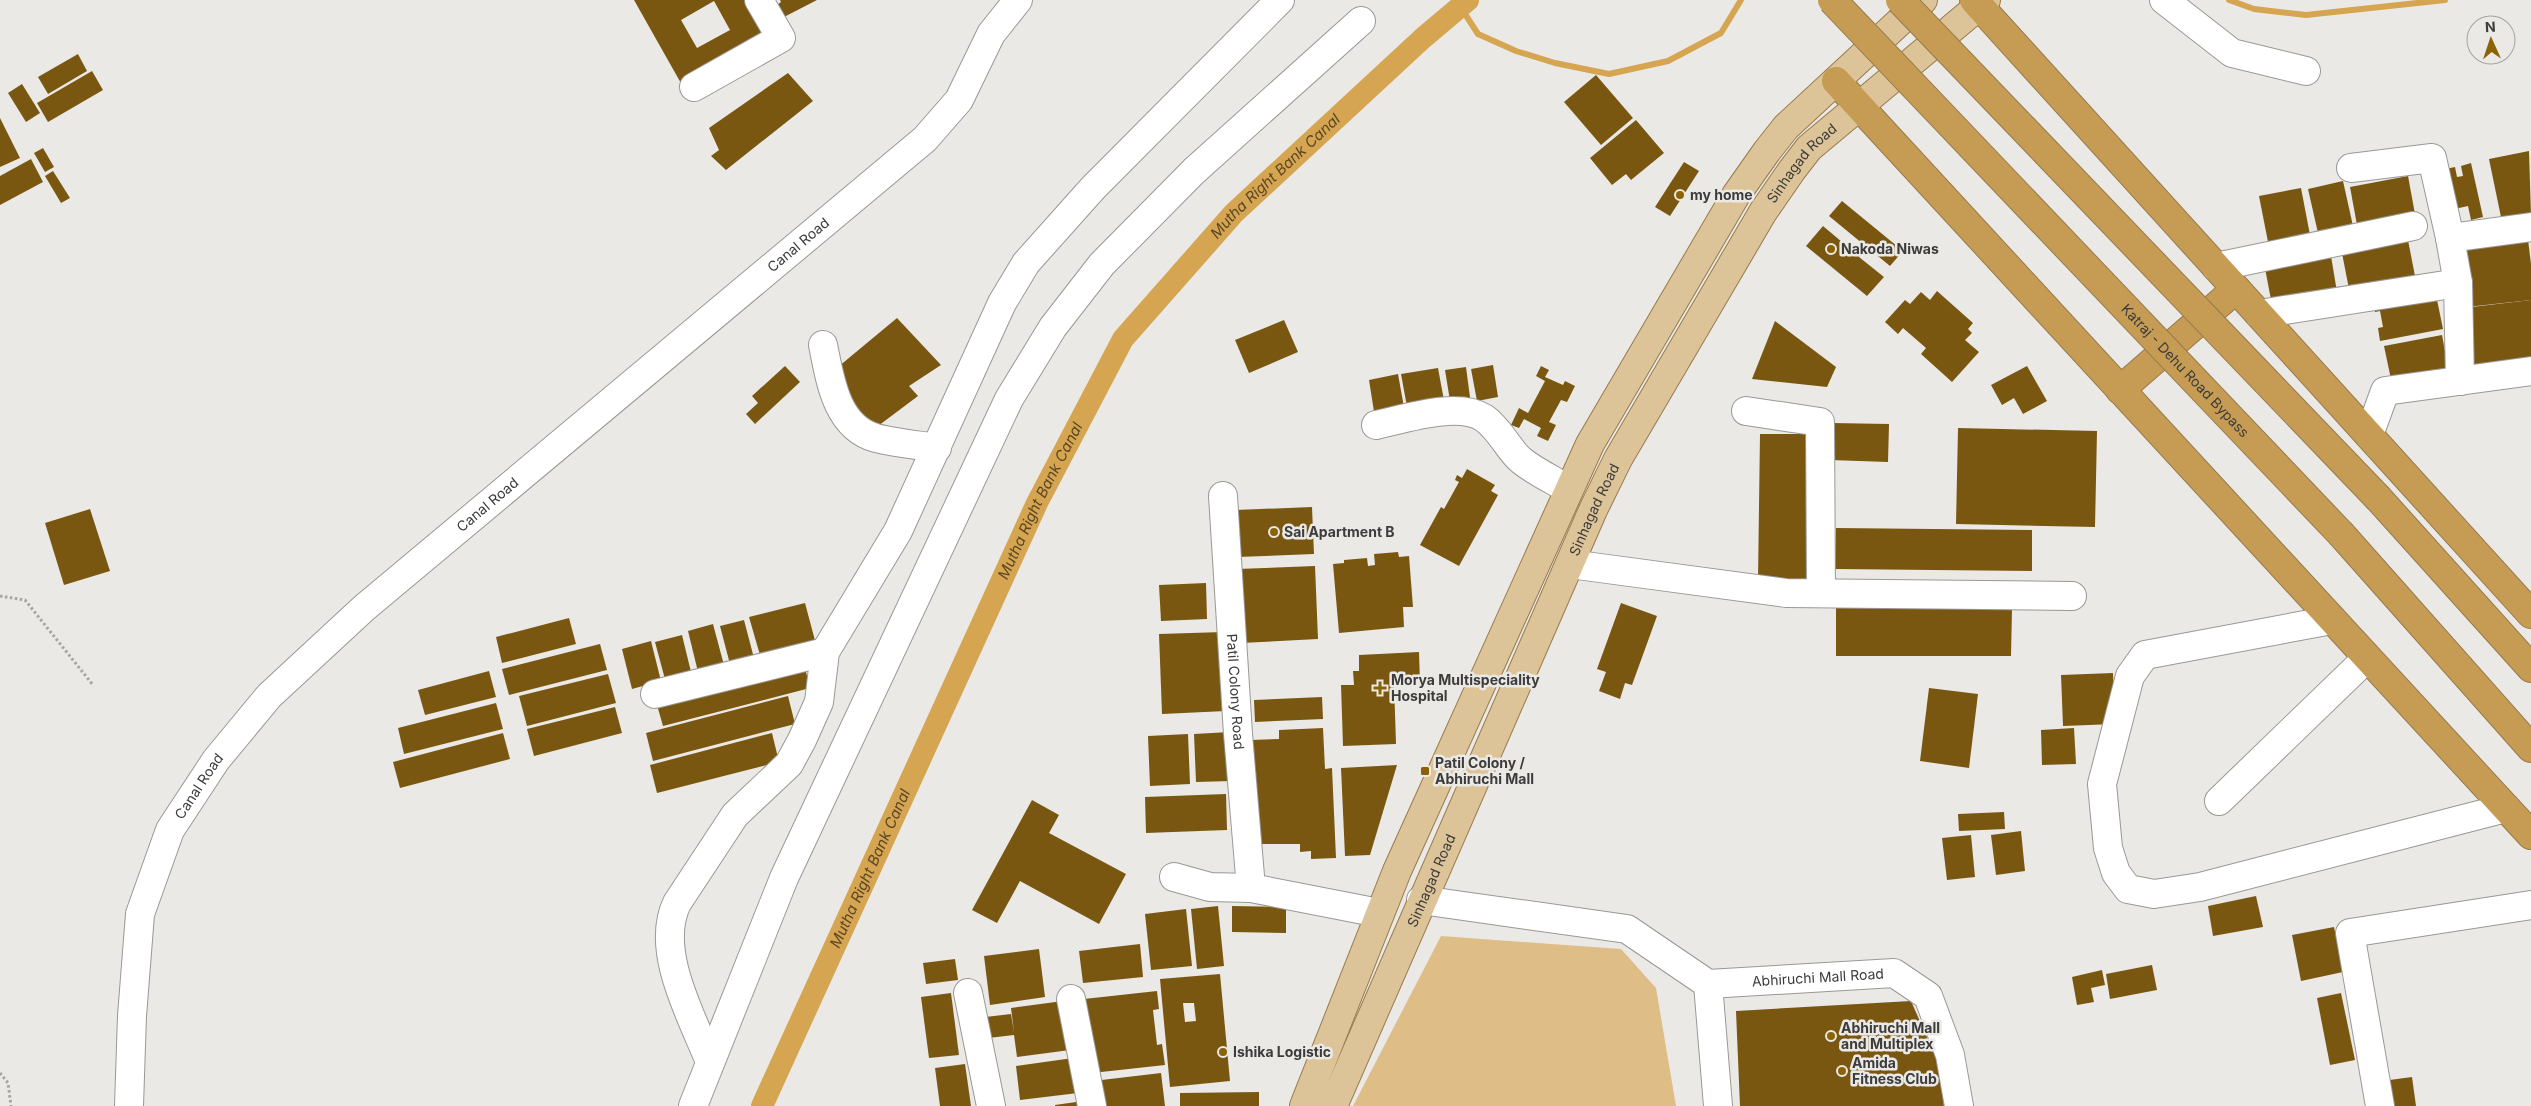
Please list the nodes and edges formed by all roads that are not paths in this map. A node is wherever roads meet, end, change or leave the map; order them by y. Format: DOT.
graph roads {
  1 [pos="759,0"];
  2 [pos="1018,0"];
  3 [pos="1280,0"];
  4 [pos="1832,0"];
  5 [pos="1900,0"];
  6 [pos="1923,0"];
  7 [pos="2164,0"];
  8 [pos="1980,2"];
  9 [pos="1360,21"];
  10 [pos="2306,71"];
  11 [pos="1836,81"];
  12 [pos="694,87"];
  13 [pos="1859,107"];
  14 [pos="2351,168"];
  15 [pos="2412,226"];
  16 [pos="2531,228"];
  17 [pos="2450,238"];
  18 [pos="2216,267"];
  19 [pos="2458,282"];
  20 [pos="2236,289"];
  21 [pos="2259,314"];
  22 [pos="823,345"];
  23 [pos="2531,371"];
  24 [pos="2460,381"];
  25 [pos="2120,390"];
  26 [pos="1746,410"];
  27 [pos="1376,425"];
  28 [pos="2369,435"];
  29 [pos="937,448"];
  30 [pos="1568,489"];
  31 [pos="1223,496"];
  32 [pos="1570,564"];
  33 [pos="1821,593"];
  34 [pos="2072,596"];
  35 [pos="2531,614"];
  36 [pos="2332,620"];
  37 [pos="825,652"];
  38 [pos="2367,658"];
  39 [pos="2531,668"];
  40 [pos="655,694"];
  41 [pos="2531,748"];
  42 [pos="2219,801"];
  43 [pos="2506,808"];
  44 [pos="2531,835"];
  45 [pos="1174,877"];
  46 [pos="1251,888"];
  47 [pos="1421,900"];
  48 [pos="2531,905"];
  49 [pos="1379,913"];
  50 [pos="1708,984"];
  51 [pos="968,993"];
  52 [pos="1071,999"];
  53 [pos="710,1062"];
  54 [pos="129,1106"];
  55 [pos="693,1106"];
  56 [pos="991,1106"];
  57 [pos="1092,1106"];
  58 [pos="1304,1106"];
  59 [pos="1333,1106"];
  60 [pos="1718,1106"];
  61 [pos="1960,1106"];
  62 [pos="2380,1106"];
  1 -- 12 [label="street"];
  2 -- 54 [label="street, Canal Road"];
  3 -- 29 [label="street"];
  4 -- 41 [label="highway, Katraj - Dehu Road Bypass, bridge"];
  5 -- 39 [label="highway, bridge"];
  6 -- 11 [label="main road"];
  7 -- 10 [label="street"];
  8 -- 13 [label="main road, Sinhagad Road"];
  8 -- 18 [label="highway"];
  9 -- 53 [label="street"];
  11 -- 13 [label="highway"];
  11 -- 30 [label="main road"];
  13 -- 25 [label="highway"];
  13 -- 32 [label="main road, Sinhagad Road"];
  14 -- 17 [label="street"];
  15 -- 18 [label="street"];
  16 -- 17 [label="street"];
  17 -- 19 [label="street"];
  18 -- 20 [label="highway"];
  19 -- 21 [label="street"];
  19 -- 24 [label="street"];
  20 -- 21 [label="highway"];
  20 -- 25 [label="highway"];
  21 -- 28 [label="highway"];
  22 -- 29 [label="street"];
  23 -- 24 [label="street"];
  24 -- 28 [label="street"];
  25 -- 36 [label="highway"];
  26 -- 33 [label="street"];
  27 -- 30 [label="street"];
  28 -- 35 [label="highway"];
  29 -- 37 [label="street"];
  30 -- 49 [label="main road"];
  31 -- 46 [label="street, Patil Colony Road"];
  32 -- 33 [label="street"];
  32 -- 47 [label="main road, Sinhagad Road"];
  33 -- 34 [label="street"];
  36 -- 38 [label="highway"];
  36 -- 43 [label="street"];
  37 -- 40 [label="street"];
  37 -- 53 [label="street"];
  38 -- 42 [label="street"];
  38 -- 43 [label="highway"];
  43 -- 44 [label="highway"];
  45 -- 46 [label="street"];
  46 -- 49 [label="street"];
  47 -- 50 [label="street"];
  47 -- 59 [label="main road, Sinhagad Road"];
  48 -- 62 [label="street"];
  49 -- 58 [label="main road"];
  50 -- 60 [label="street"];
  50 -- 61 [label="street, Abhiruchi Mall Road"];
  51 -- 56 [label="street"];
  52 -- 57 [label="street"];
  53 -- 55 [label="street"];
}
